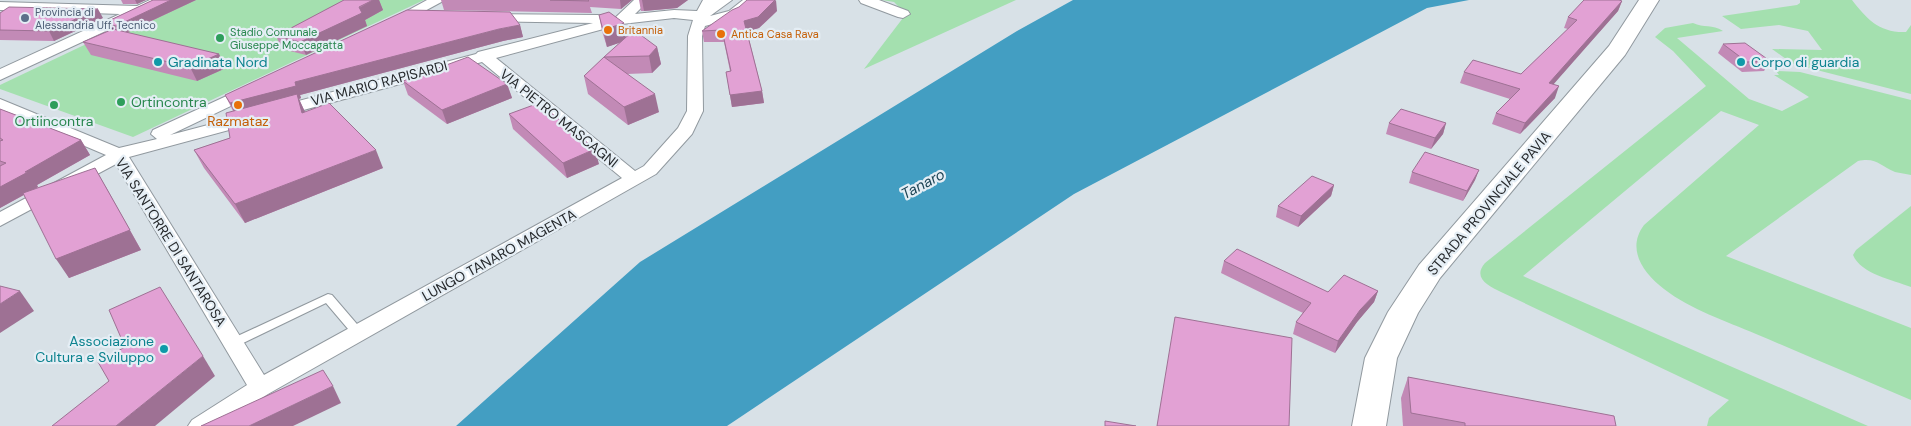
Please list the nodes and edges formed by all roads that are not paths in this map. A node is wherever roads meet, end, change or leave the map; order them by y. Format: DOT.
graph roads {
  1 [pos="162,0"];
  2 [pos="642,0"];
  3 [pos="725,0"];
  4 [pos="750,0"];
  5 [pos="866,0"];
  6 [pos="1650,0"];
  7 [pos="0,6"];
  8 [pos="437,8"];
  9 [pos="140,10"];
  10 [pos="703,13"];
  11 [pos="903,14"];
  12 [pos="475,17"];
  13 [pos="622,20"];
  14 [pos="381,28"];
  15 [pos="483,55"];
  16 [pos="0,74"];
  17 [pos="267,82"];
  18 [pos="0,104"];
  19 [pos="118,154"];
  20 [pos="636,180"];
  21 [pos="0,220"];
  22 [pos="358,333"];
  23 [pos="233,343"];
  24 [pos="260,388"];
  25 [pos="200,426"];
  26 [pos="1369,426"];
  1 -- 9 [label="street"];
  2 -- 13 [label="street"];
  3 -- 10 [label="street"];
  4 -- 10 [label="street, VIA MARIO RAPISARDI"];
  5 -- 11 [label="street"];
  6 -- 26 [label="main road, STRADA PROVINCIALE PAVIA"];
  7 -- 9 [label="street"];
  8 -- 14 [label="street"];
  9 -- 16 [label="street"];
  10 -- 13 [label="street, VIA MARIO RAPISARDI"];
  10 -- 20 [label="street, LUNGO TANARO MAGENTA"];
  12 -- 13 [label="street"];
  13 -- 15 [label="street, VIA MARIO RAPISARDI"];
  15 -- 19 [label="street, VIA MARIO RAPISARDI"];
  15 -- 20 [label="street, VIA PIETRO MASCAGNI"];
  17 -- 19 [label="street"];
  18 -- 19 [label="street, VIA SANTORRE DI SANTAROSA"];
  19 -- 21 [label="street"];
  19 -- 23 [label="street, VIA SANTORRE DI SANTAROSA"];
  20 -- 22 [label="street, LUNGO TANARO MAGENTA"];
  22 -- 23 [label="lane"];
  22 -- 24 [label="street, LUNGO TANARO MAGENTA"];
  23 -- 24 [label="street, VIA SANTORRE DI SANTAROSA"];
  24 -- 25 [label="street, LUNGO TANARO MAGENTA"];
}
